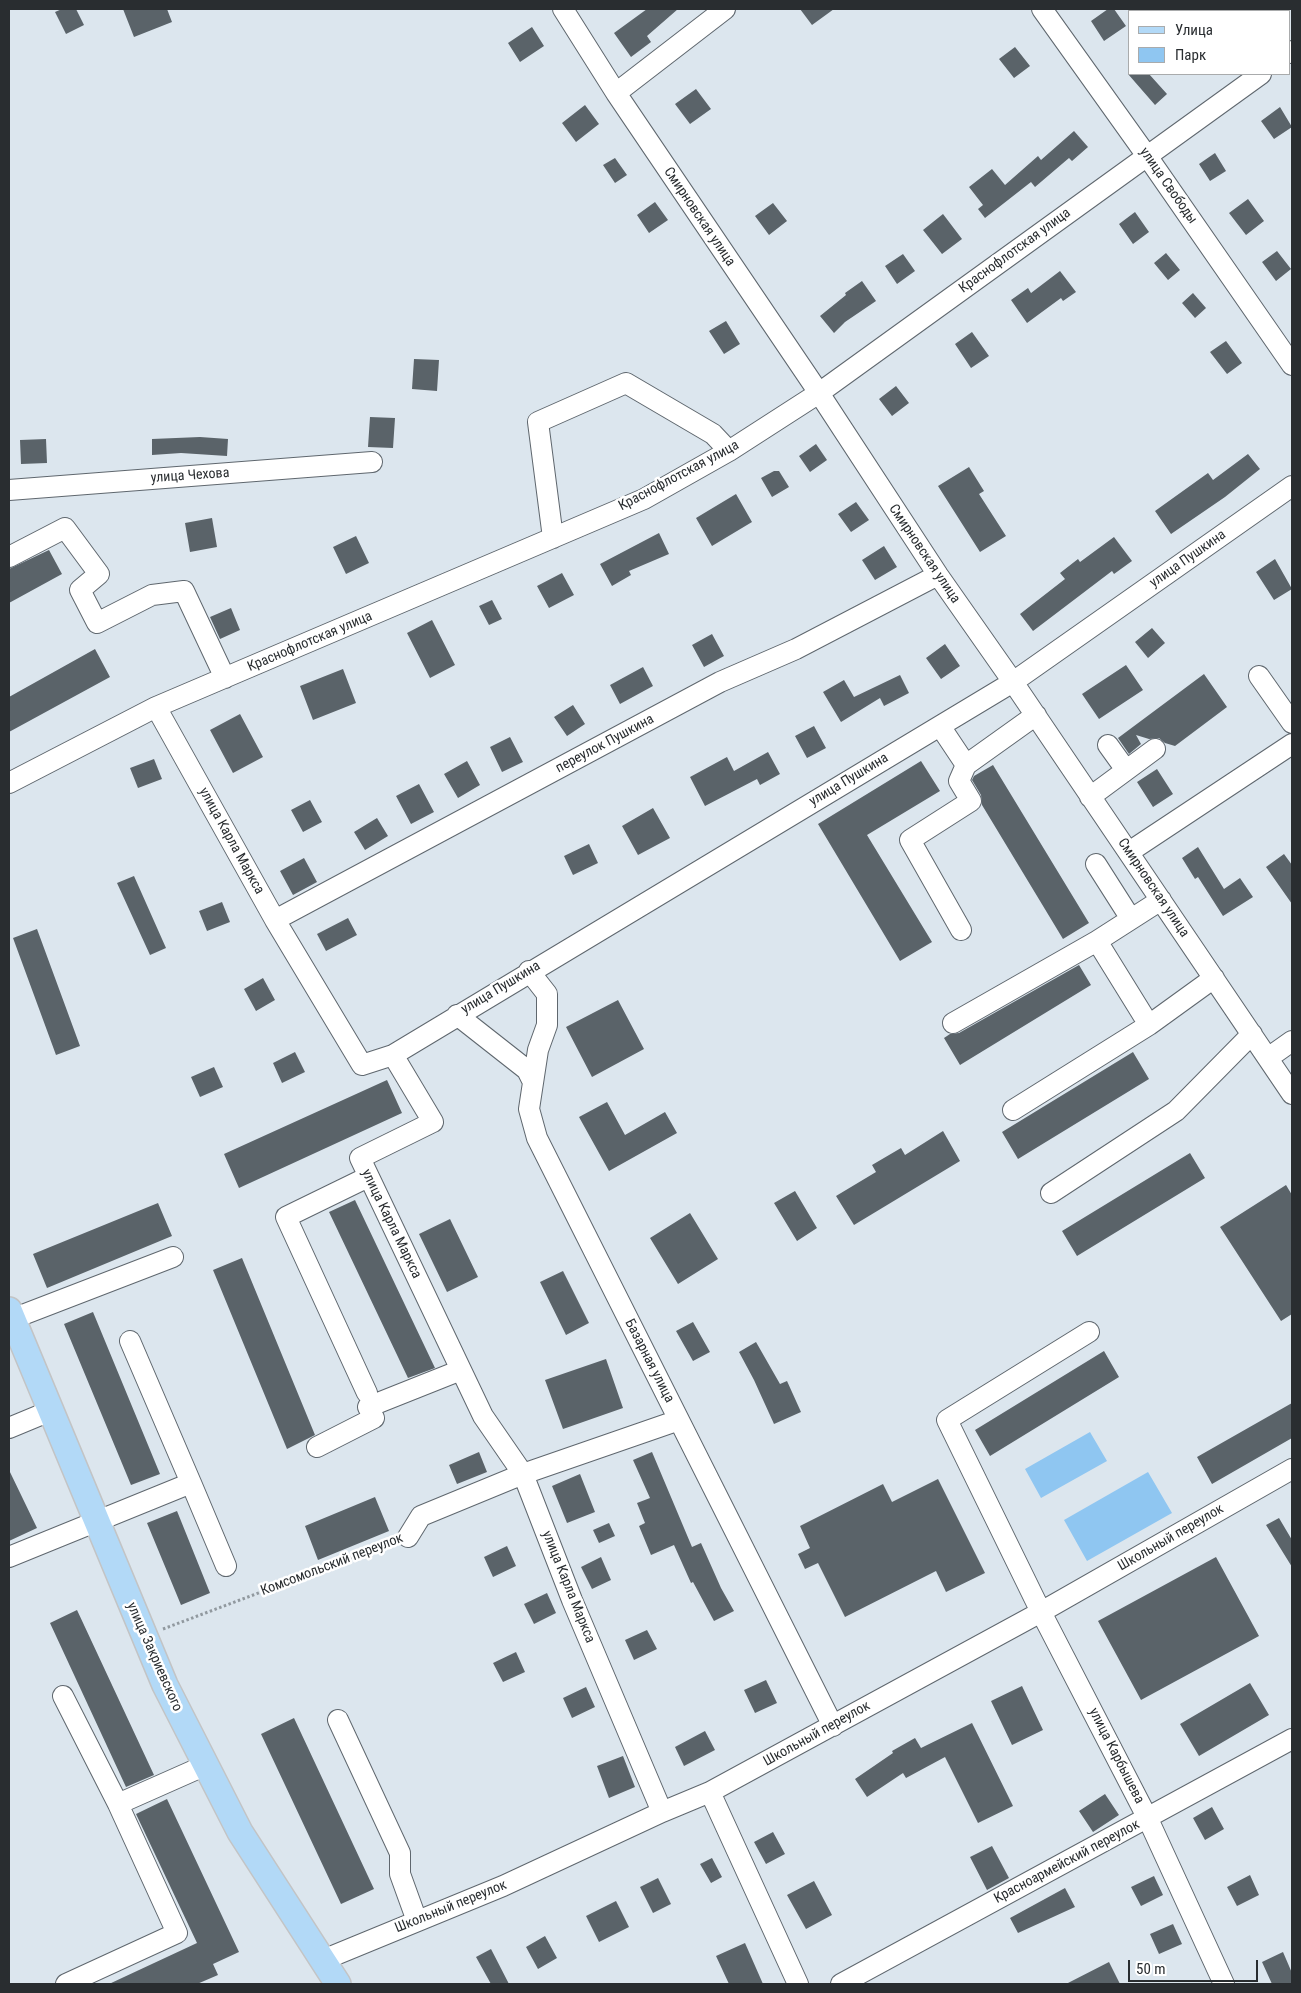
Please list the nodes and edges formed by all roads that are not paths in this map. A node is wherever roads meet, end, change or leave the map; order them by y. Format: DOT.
graph roads {
  1 [pos="563,9"];
  2 [pos="726,9"];
  3 [pos="1042,9"];
  4 [pos="1260,75"];
  5 [pos="616,93"];
  6 [pos="1148,156"];
  7 [pos="1292,365"];
  8 [pos="819,393"];
  9 [pos="729,451"];
  10 [pos="372,462"];
  11 [pos="1292,486"];
  12 [pos="9,490"];
  13 [pos="553,538"];
  14 [pos="9,558"];
  15 [pos="938,575"];
  16 [pos="1259,676"];
  17 [pos="225,678"];
  18 [pos="1013,682"];
  19 [pos="156,707"];
  20 [pos="1036,715"];
  21 [pos="1292,723"];
  22 [pos="940,726"];
  23 [pos="1108,744"];
  24 [pos="1292,744"];
  25 [pos="1155,749"];
  26 [pos="966,765"];
  27 [pos="1126,770"];
  28 [pos="9,783"];
  29 [pos="1090,797"];
  30 [pos="1129,852"];
  31 [pos="1096,864"];
  32 [pos="1161,900"];
  33 [pos="1132,919"];
  34 [pos="275,920"];
  35 [pos="961,930"];
  36 [pos="1097,941"];
  37 [pos="529,971"];
  38 [pos="1214,978"];
  39 [pos="457,1015"];
  40 [pos="954,1023"];
  41 [pos="1148,1026"];
  42 [pos="1252,1034"];
  43 [pos="1292,1042"];
  44 [pos="393,1055"];
  45 [pos="1268,1058"];
  46 [pos="532,1080"];
  47 [pos="1292,1094"];
  48 [pos="1013,1110"];
  49 [pos="368,1177"];
  50 [pos="1050,1193"];
  51 [pos="173,1257"];
  52 [pos="10,1314"];
  53 [pos="1090,1332"];
  54 [pos="130,1341"];
  55 [pos="461,1370"];
  56 [pos="367,1393"];
  57 [pos="50,1411"];
  58 [pos="679,1420"];
  59 [pos="9,1428"];
  60 [pos="317,1447"];
  61 [pos="1292,1469"];
  62 [pos="523,1474"];
  63 [pos="191,1483"];
  64 [pos="95,1520"];
  65 [pos="408,1537"];
  66 [pos="9,1556"];
  67 [pos="226,1566"];
  68 [pos="1041,1612"];
  69 [pos="63,1696"];
  70 [pos="338,1720"];
  71 [pos="833,1726"];
  72 [pos="1292,1739"];
  73 [pos="206,1765"];
  74 [pos="710,1792"];
  75 [pos="118,1804"];
  76 [pos="662,1812"];
  77 [pos="1148,1819"];
  78 [pos="417,1921"];
  79 [pos="322,1960"];
  80 [pos="66,1984"];
  81 [pos="338,1984"];
  82 [pos="798,1984"];
  83 [pos="841,1984"];
  84 [pos="1224,1984"];
  1 -- 5 [label="street, Смирновская улица"];
  2 -- 5 [label="street"];
  3 -- 6 [label="street, улица Свободы"];
  4 -- 6 [label="street, Краснофлотская улица"];
  5 -- 8 [label="street, Смирновская улица"];
  6 -- 7 [label="street, улица Свободы"];
  6 -- 8 [label="street, Краснофлотская улица"];
  8 -- 9 [label="street, Краснофлотская улица"];
  8 -- 15 [label="street, Смирновская улица"];
  9 -- 13 [label="street, Краснофлотская улица"];
  9 -- 13 [label="street"];
  10 -- 12 [label="street, улица Чехова"];
  11 -- 18 [label="street, улица Пушкина"];
  13 -- 17 [label="street, Краснофлотская улица"];
  14 -- 17 [label="street"];
  15 -- 18 [label="street, Смирновская улица"];
  15 -- 34 [label="street, переулок Пушкина"];
  16 -- 21 [label="street"];
  17 -- 19 [label="street, Краснофлотская улица"];
  18 -- 20 [label="street, Смирновская улица"];
  18 -- 22 [label="street, улица Пушкина"];
  19 -- 28 [label="street, Краснофлотская улица"];
  19 -- 34 [label="street, улица Карла Маркса"];
  20 -- 26 [label="street"];
  20 -- 29 [label="street, Смирновская улица"];
  22 -- 26 [label="street"];
  22 -- 37 [label="street, улица Пушкина"];
  23 -- 27 [label="street"];
  24 -- 30 [label="street"];
  25 -- 27 [label="street"];
  26 -- 35 [label="street"];
  27 -- 29 [label="street"];
  29 -- 30 [label="street, Смирновская улица"];
  30 -- 32 [label="street, Смирновская улица"];
  31 -- 33 [label="street"];
  32 -- 33 [label="street"];
  32 -- 38 [label="street, Смирновская улица"];
  33 -- 36 [label="street"];
  34 -- 44 [label="street, улица Карла Маркса"];
  36 -- 40 [label="street"];
  36 -- 41 [label="street"];
  37 -- 39 [label="street, улица Пушкина"];
  37 -- 46 [label="street, Базарная улица"];
  38 -- 41 [label="street"];
  38 -- 42 [label="street, Смирновская улица"];
  39 -- 44 [label="street, улица Пушкина"];
  39 -- 46 [label="street"];
  41 -- 48 [label="street"];
  42 -- 45 [label="street, Смирновская улица"];
  42 -- 50 [label="street"];
  43 -- 45 [label="street"];
  44 -- 49 [label="street, улица Карла Маркса"];
  45 -- 47 [label="street, Смирновская улица"];
  46 -- 58 [label="street, Базарная улица"];
  49 -- 55 [label="street, улица Карла Маркса"];
  49 -- 56 [label="street"];
  51 -- 52 [label="street"];
  52 -- 57 [label="main road, улица Закриевского"];
  53 -- 68 [label="street, улица Карбышева"];
  54 -- 63 [label="street"];
  55 -- 60 [label="street"];
  55 -- 62 [label="street, улица Карла Маркса"];
  57 -- 59 [label="street"];
  57 -- 64 [label="main road, улица Закриевского"];
  58 -- 62 [label="street, Комсомольский переулок"];
  58 -- 71 [label="street, Базарная улица"];
  61 -- 68 [label="street, Школьный переулок"];
  62 -- 65 [label="street, Комсомольский переулок"];
  62 -- 76 [label="street, улица Карла Маркса"];
  63 -- 64 [label="street"];
  63 -- 67 [label="street"];
  64 -- 66 [label="street"];
  64 -- 73 [label="main road, улица Закриевского"];
  68 -- 71 [label="street, Школьный переулок"];
  68 -- 77 [label="street, улица Карбышева"];
  69 -- 75 [label="street"];
  70 -- 78 [label="street"];
  71 -- 74 [label="street, Школьный переулок"];
  72 -- 77 [label="street, Красноармейский переулок"];
  73 -- 75 [label="street"];
  73 -- 79 [label="main road, улица Закриевского"];
  74 -- 76 [label="street, Школьный переулок"];
  74 -- 82 [label="street"];
  75 -- 80 [label="street"];
  76 -- 78 [label="street, Школьный переулок"];
  77 -- 83 [label="street, Красноармейский переулок"];
  77 -- 84 [label="street, улица Карбышева"];
  78 -- 79 [label="street, Школьный переулок"];
  79 -- 81 [label="main road, улица Закриевского"];
}
